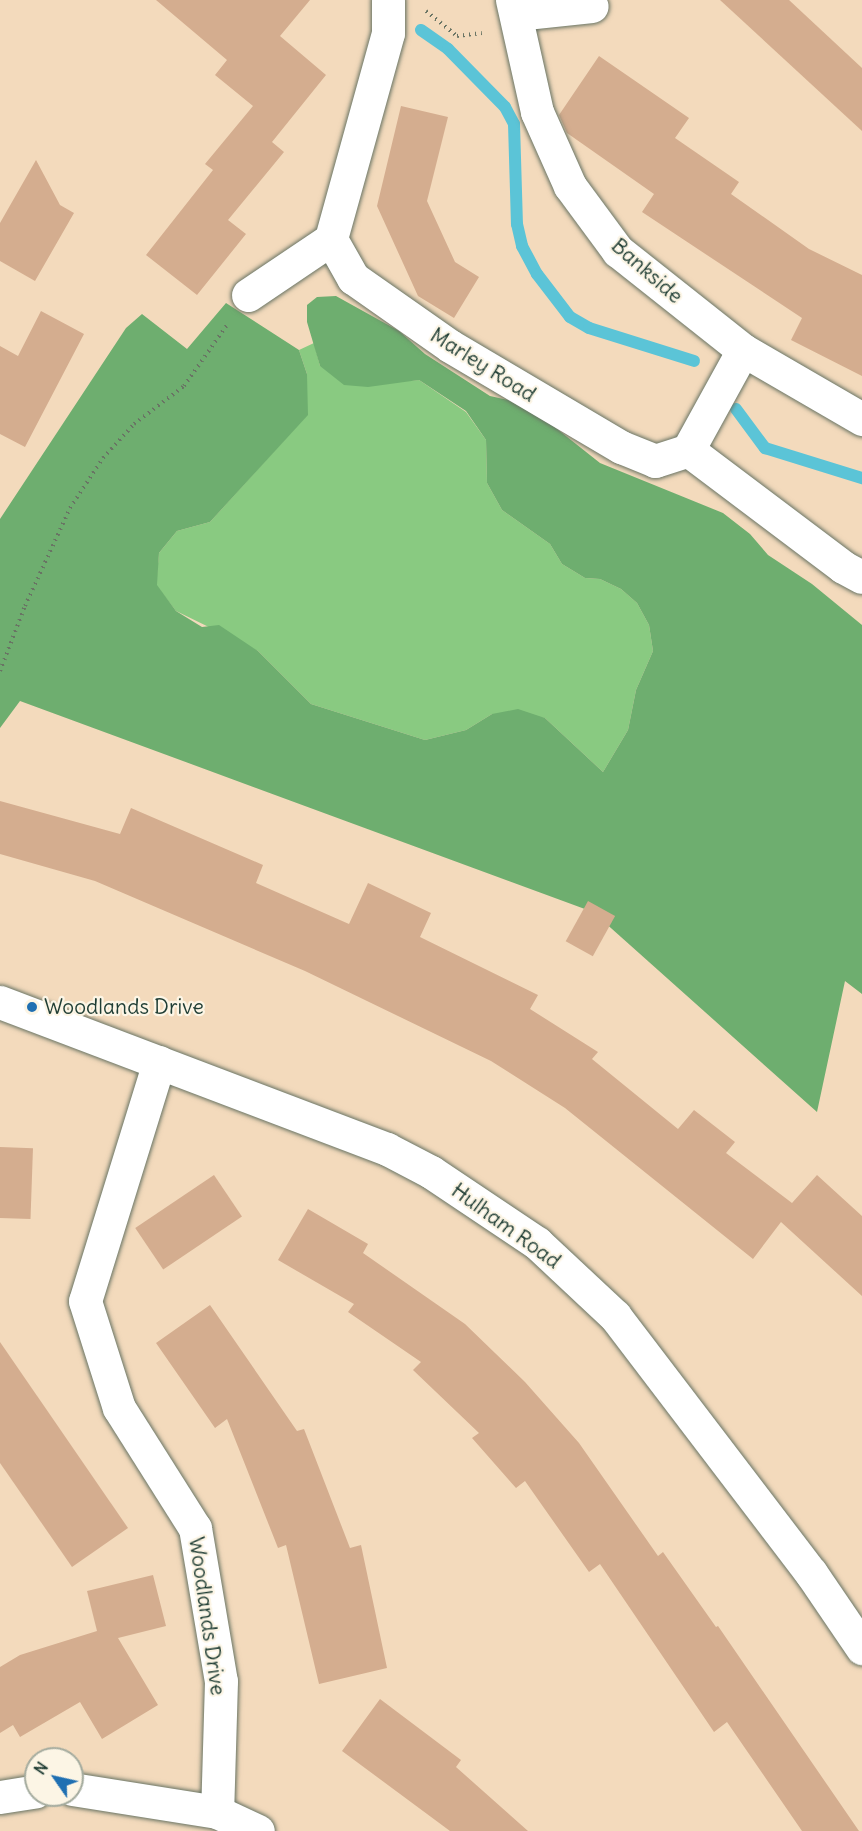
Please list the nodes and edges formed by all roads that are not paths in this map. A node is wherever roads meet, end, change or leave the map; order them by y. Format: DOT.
graph roads {
  1 [pos="403,2"];
  2 [pos="592,6"];
  3 [pos="516,14"];
  4 [pos="331,238"];
  5 [pos="248,295"];
  6 [pos="742,350"];
  7 [pos="862,419"];
  8 [pos="688,450"];
  9 [pos="862,577"];
  10 [pos="0,1002"];
  11 [pos="159,1062"];
  12 [pos="862,1648"];
  13 [pos="84,1791"];
  14 [pos="24,1793"];
  15 [pos="0,1797"];
  16 [pos="217,1812"];
  17 [pos="258,1831"];
  1 -- 4 [label="street"];
  2 -- 3 [label="street"];
  3 -- 6 [label="street, Bankside"];
  4 -- 5 [label="street"];
  4 -- 8 [label="street, Marley Road"];
  6 -- 7 [label="street, Bankside"];
  6 -- 8 [label="street"];
  8 -- 9 [label="street"];
  10 -- 11 [label="street, Hulham Road"];
  11 -- 12 [label="street, Hulham Road"];
  11 -- 16 [label="street, Woodlands Drive"];
  13 -- 16 [label="street"];
  14 -- 15 [label="street"];
  16 -- 17 [label="street"];
}
